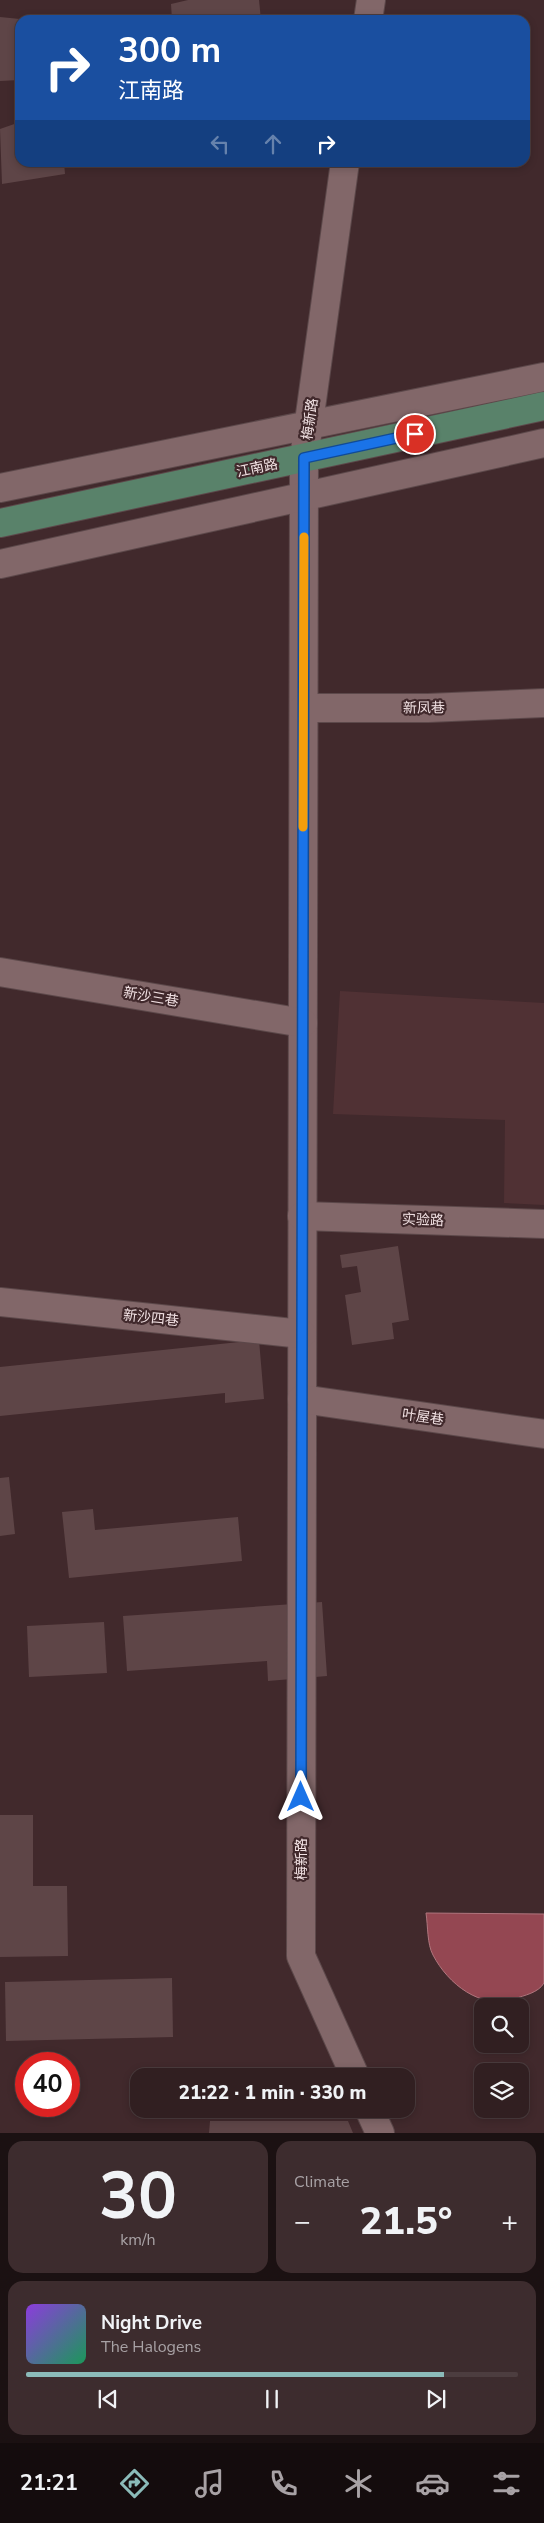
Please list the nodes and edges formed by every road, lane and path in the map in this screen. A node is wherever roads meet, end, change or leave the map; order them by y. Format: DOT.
graph roads {
  1 [pos="371,0"];
  2 [pos="369,15"];
  3 [pos="344,167"];
  4 [pos="544,376"];
  5 [pos="544,406"];
  6 [pos="544,443"];
  7 [pos="304,458"];
  8 [pos="0,488"];
  9 [pos="0,523"];
  10 [pos="0,564"];
  11 [pos="544,703"];
  12 [pos="304,708"];
  13 [pos="0,972"];
  14 [pos="303,1023"];
  15 [pos="302,1216"];
  16 [pos="544,1224"];
  17 [pos="0,1302"];
  18 [pos="302,1334"];
  19 [pos="302,1399"];
  20 [pos="544,1434"];
  21 [pos="350,2068"];
  22 [pos="373,2118"];
  23 [pos="380,2133"];
  1 -- 2 [label="street"];
  3 -- 7 [label="street, 梅新路"];
  4 -- 8 [label="street"];
  5 -- 7 [label="main road, 江南路"];
  6 -- 10 [label="street"];
  7 -- 9 [label="main road, 江南路"];
  7 -- 12 [label="street, 梅新路"];
  11 -- 12 [label="street, 新凤巷"];
  12 -- 14 [label="street, 梅新路"];
  13 -- 14 [label="street, 新沙三巷"];
  14 -- 15 [label="street, 梅新路"];
  15 -- 16 [label="street, 实验路"];
  15 -- 18 [label="street, 梅新路"];
  17 -- 18 [label="street, 新沙四巷"];
  18 -- 19 [label="street, 梅新路"];
  19 -- 20 [label="street, 叶屋巷"];
  19 -- 21 [label="street, 梅新路"];
  22 -- 23 [label="street"];
}
